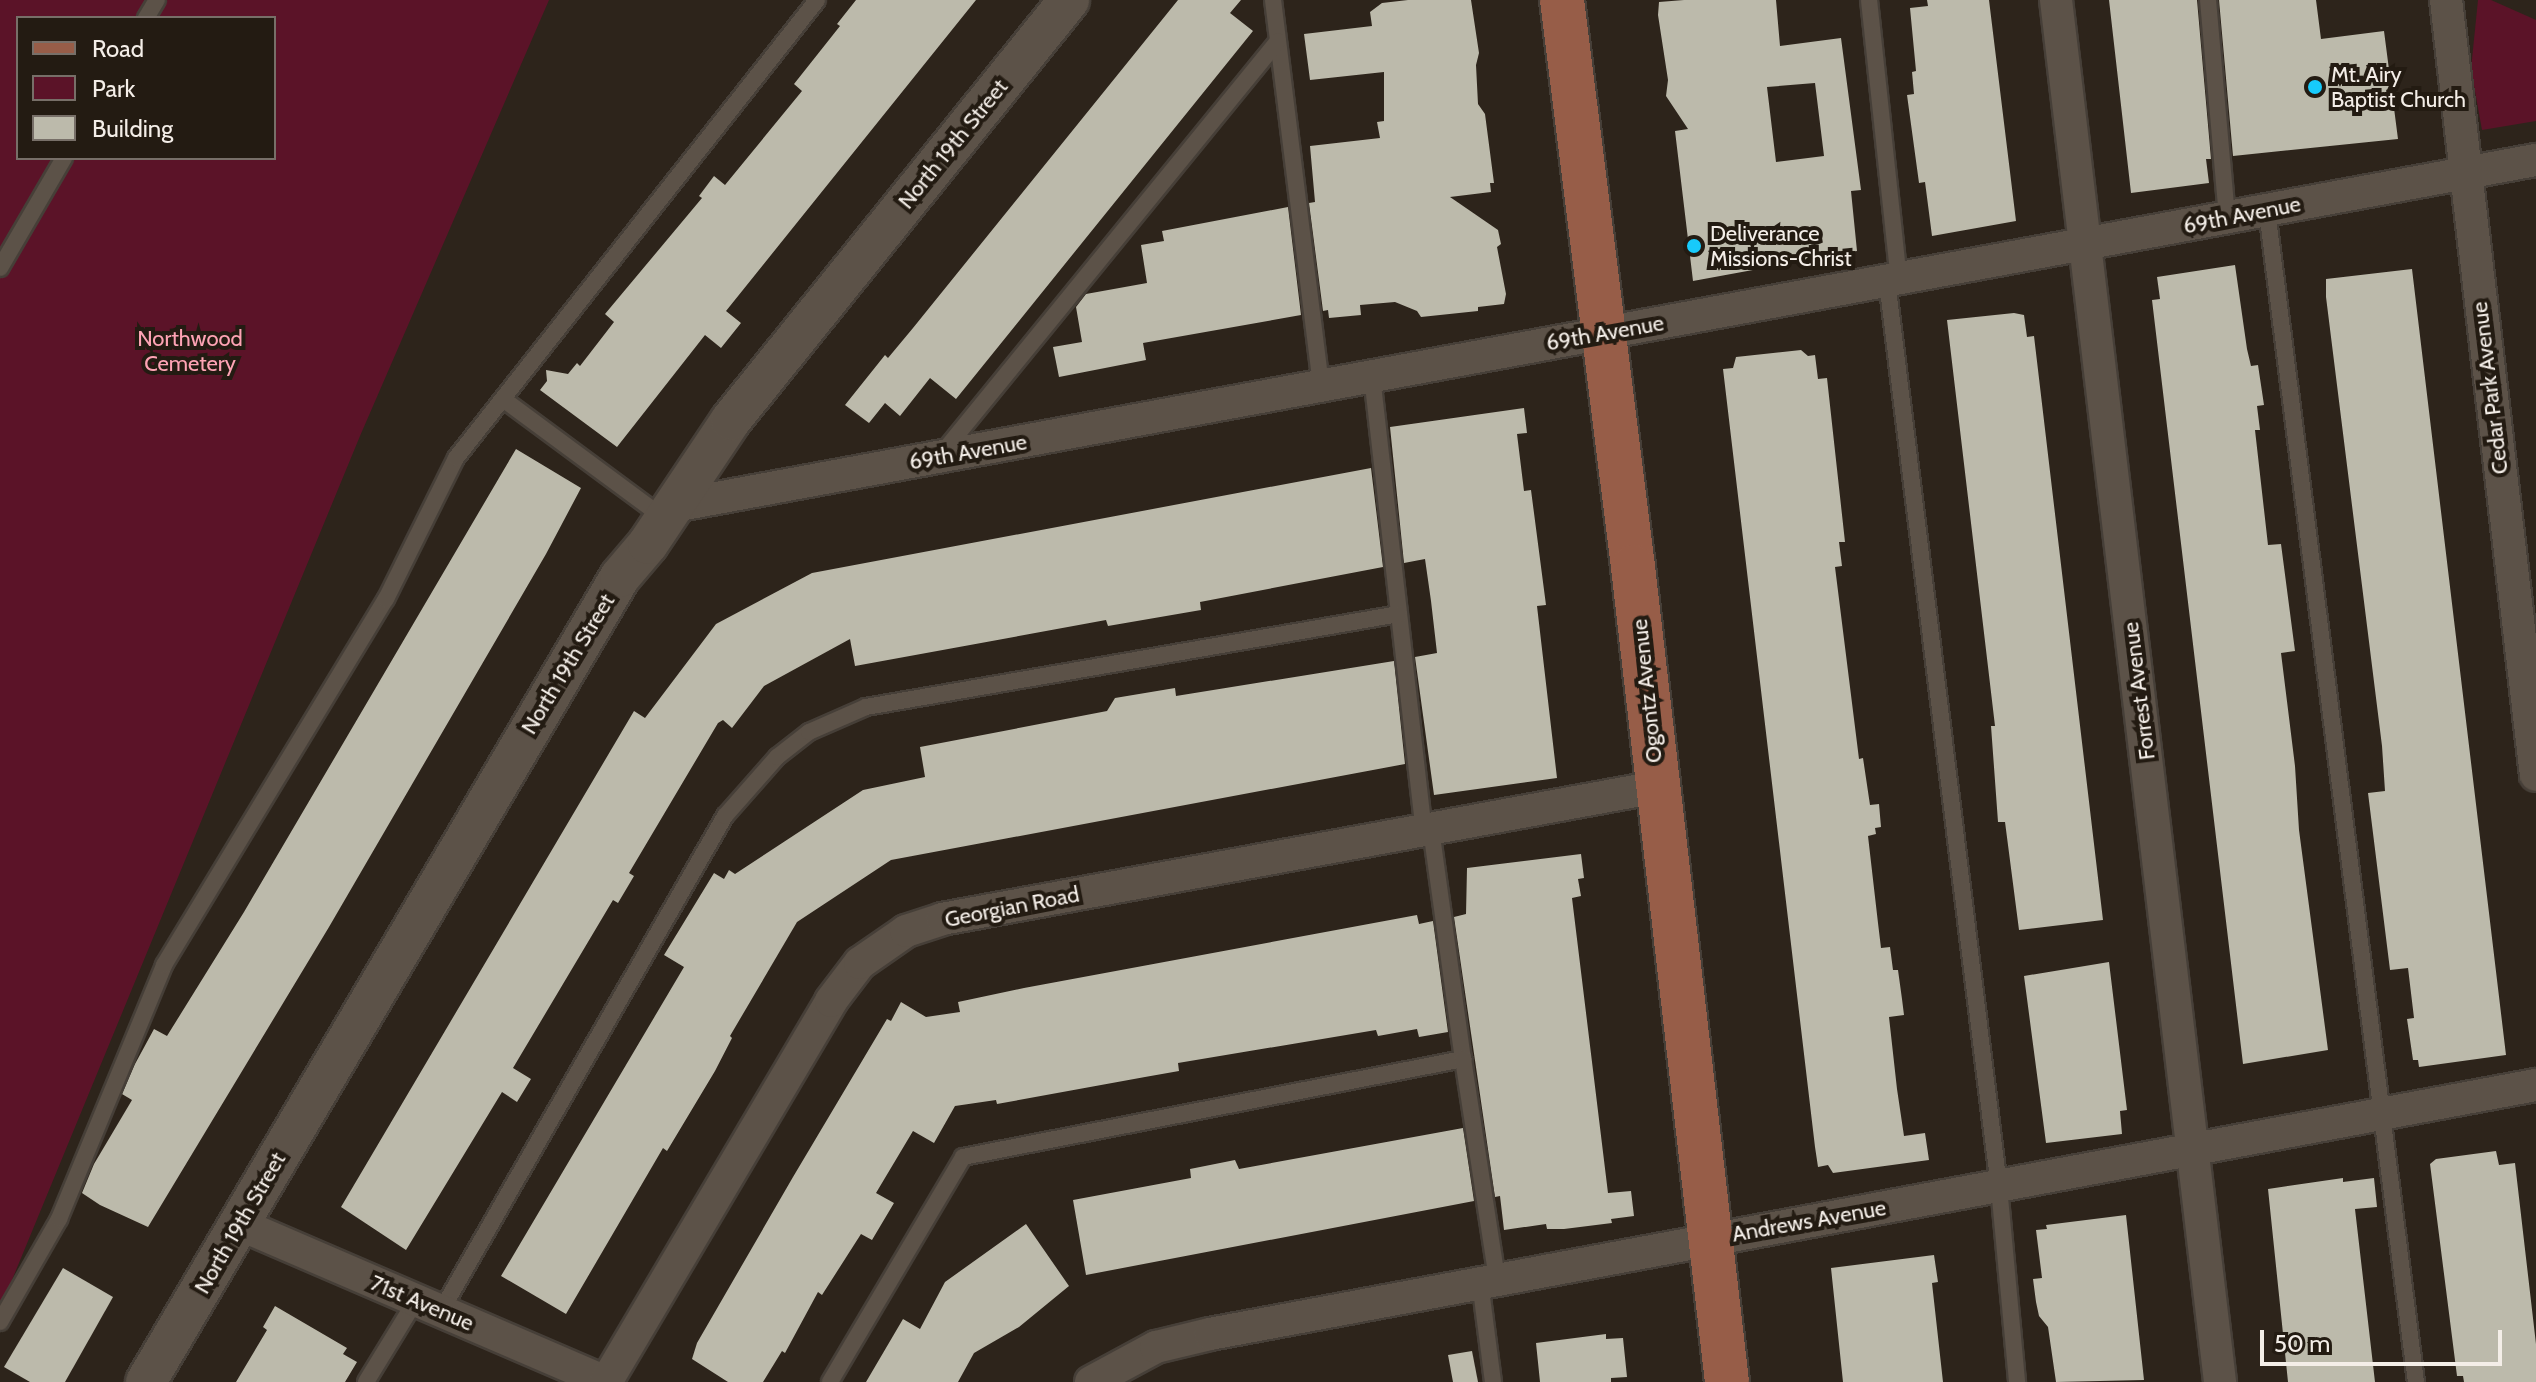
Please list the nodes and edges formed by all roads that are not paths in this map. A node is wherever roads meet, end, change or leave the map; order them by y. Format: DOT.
graph roads {
  1 [pos="817,0"];
  2 [pos="1069,0"];
  3 [pos="1273,0"];
  4 [pos="1562,0"];
  5 [pos="1869,0"];
  6 [pos="2056,0"];
  7 [pos="2208,0"];
  8 [pos="2446,0"];
  9 [pos="1278,41"];
  10 [pos="63,160"];
  11 [pos="2536,160"];
  12 [pos="2465,174"];
  13 [pos="2267,211"];
  14 [pos="2227,218"];
  15 [pos="2087,244"];
  16 [pos="0,268"];
  17 [pos="1893,280"];
  18 [pos="1605,333"];
  19 [pos="1372,376"];
  20 [pos="1321,386"];
  21 [pos="503,399"];
  22 [pos="939,457"];
  23 [pos="670,513"];
  24 [pos="1399,614"];
  25 [pos="2536,775"];
  26 [pos="1657,787"];
  27 [pos="1428,830"];
  28 [pos="1463,1059"];
  29 [pos="2536,1085"];
  30 [pos="2382,1115"];
  31 [pos="2192,1150"];
  32 [pos="1999,1187"];
  33 [pos="239,1224"];
  34 [pos="1710,1239"];
  35 [pos="1488,1281"];
  36 [pos="429,1306"];
  37 [pos="0,1322"];
  38 [pos="146,1382"];
  39 [pos="366,1382"];
  40 [pos="605,1382"];
  41 [pos="830,1382"];
  42 [pos="1091,1382"];
  43 [pos="1493,1382"];
  44 [pos="1727,1382"];
  45 [pos="2017,1382"];
  46 [pos="2220,1382"];
  47 [pos="2416,1382"];
  1 -- 21 [label="lane"];
  2 -- 23 [label="street, North 19th Street"];
  3 -- 9 [label="lane"];
  4 -- 18 [label="main road, Ogontz Avenue"];
  5 -- 17 [label="lane"];
  6 -- 15 [label="street, Forrest Avenue"];
  7 -- 14 [label="lane"];
  8 -- 12 [label="street, Cedar Park Avenue"];
  9 -- 20 [label="lane"];
  9 -- 22 [label="lane"];
  10 -- 16 [label="lane"];
  11 -- 12 [label="street, 69th Avenue"];
  12 -- 13 [label="street, 69th Avenue"];
  12 -- 25 [label="street, Cedar Park Avenue"];
  13 -- 14 [label="street, 69th Avenue"];
  13 -- 30 [label="lane"];
  14 -- 15 [label="street, 69th Avenue"];
  15 -- 17 [label="street, 69th Avenue"];
  15 -- 31 [label="street, Forrest Avenue"];
  17 -- 18 [label="street, 69th Avenue"];
  17 -- 32 [label="lane"];
  18 -- 19 [label="street, 69th Avenue"];
  18 -- 26 [label="main road, Ogontz Avenue"];
  19 -- 20 [label="street, 69th Avenue"];
  19 -- 24 [label="lane"];
  20 -- 22 [label="street, 69th Avenue"];
  21 -- 23 [label="lane"];
  21 -- 37 [label="lane"];
  22 -- 23 [label="street, 69th Avenue"];
  23 -- 33 [label="street, North 19th Street"];
  24 -- 27 [label="lane"];
  24 -- 36 [label="lane"];
  26 -- 27 [label="street, Georgian Road"];
  26 -- 34 [label="main road, Ogontz Avenue"];
  27 -- 28 [label="lane"];
  27 -- 40 [label="street, Georgian Road"];
  28 -- 35 [label="lane"];
  28 -- 41 [label="lane"];
  29 -- 30 [label="street, Andrews Avenue"];
  30 -- 31 [label="street, Andrews Avenue"];
  30 -- 47 [label="lane"];
  31 -- 32 [label="street, Andrews Avenue"];
  31 -- 46 [label="street, Forrest Avenue"];
  32 -- 34 [label="street, Andrews Avenue"];
  32 -- 45 [label="lane"];
  33 -- 36 [label="street, 71st Avenue"];
  33 -- 38 [label="street, North 19th Street"];
  34 -- 35 [label="street, Andrews Avenue"];
  34 -- 44 [label="main road, Ogontz Avenue"];
  35 -- 42 [label="street, Andrews Avenue"];
  35 -- 43 [label="lane"];
  36 -- 39 [label="lane"];
  36 -- 40 [label="street, 71st Avenue"];
}
